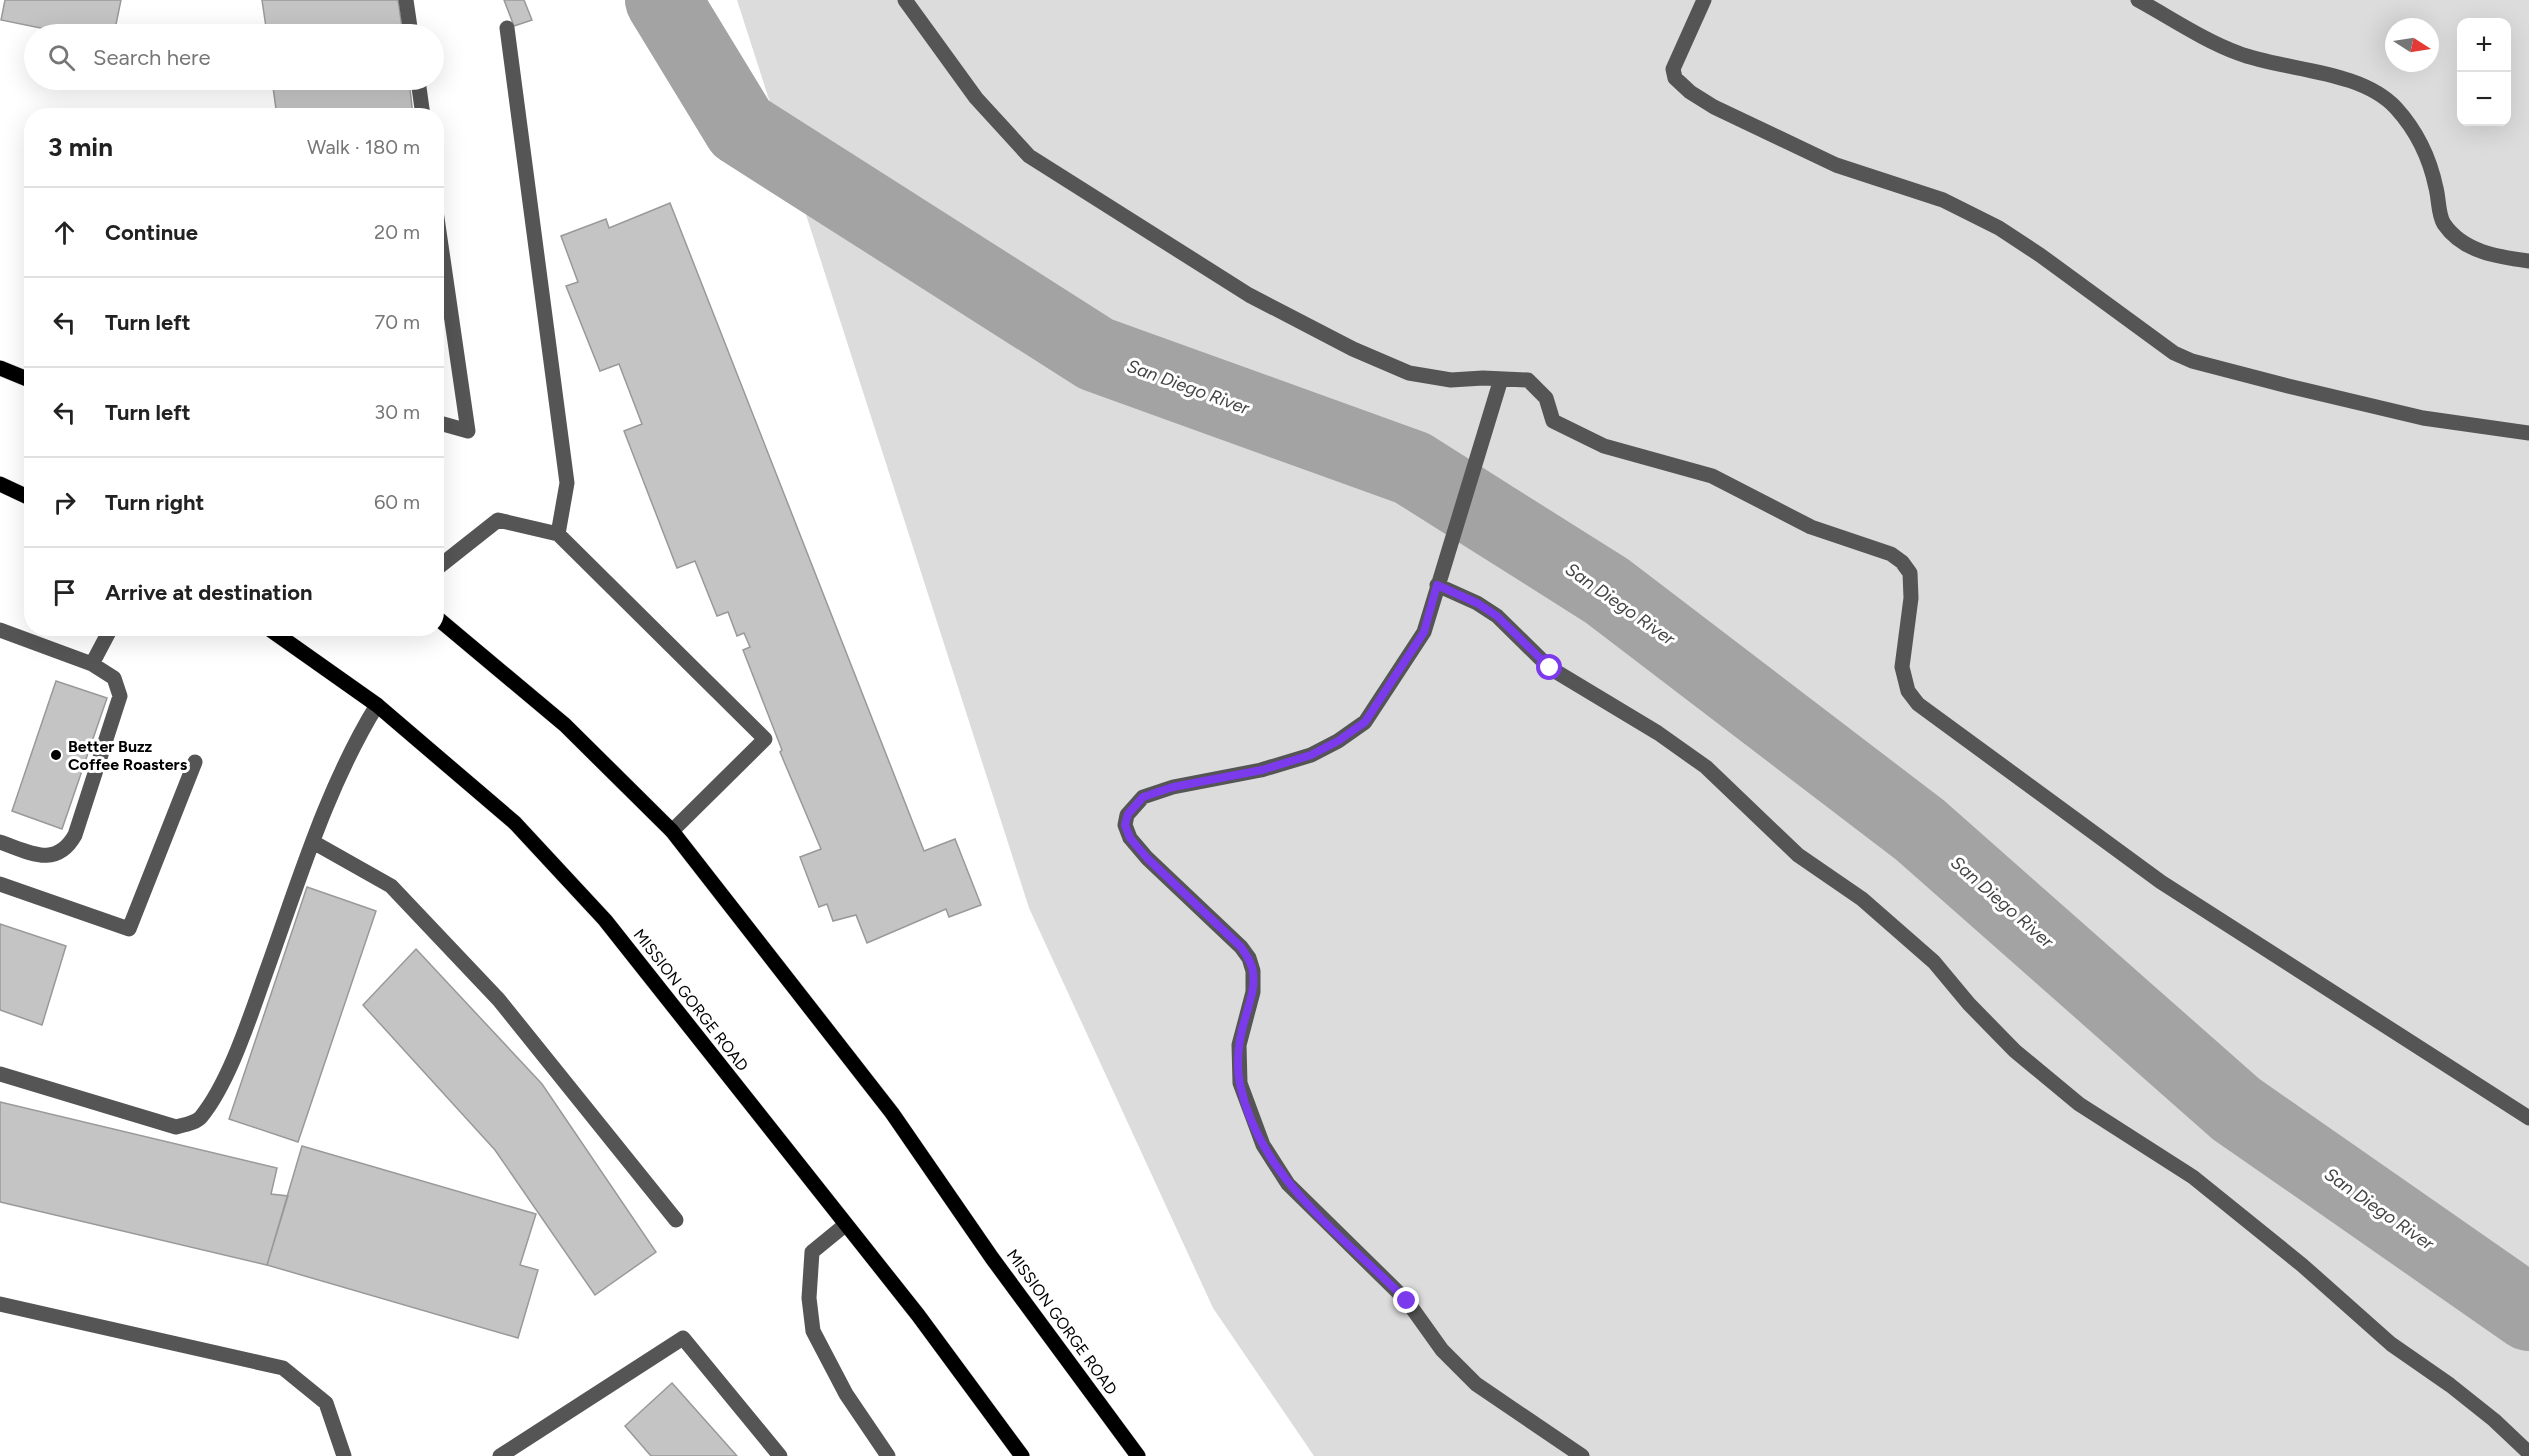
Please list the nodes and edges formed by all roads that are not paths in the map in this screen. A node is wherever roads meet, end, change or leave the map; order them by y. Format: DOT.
graph roads {
  1 [pos="406,0"];
  2 [pos="905,0"];
  3 [pos="1704,0"];
  4 [pos="2138,0"];
  5 [pos="410,24"];
  6 [pos="507,28"];
  7 [pos="419,90"];
  8 [pos="422,108"];
  9 [pos="2529,261"];
  10 [pos="444,266"];
  11 [pos="0,368"];
  12 [pos="24,378"];
  13 [pos="1501,379"];
  14 [pos="444,424"];
  15 [pos="2529,433"];
  16 [pos="0,484"];
  17 [pos="24,495"];
  18 [pos="558,534"];
  19 [pos="444,563"];
  20 [pos="1437,585"];
  21 [pos="444,624"];
  22 [pos="0,630"];
  23 [pos="107,636"];
  24 [pos="279,636"];
  25 [pos="92,664"];
  26 [pos="377,705"];
  27 [pos="195,762"];
  28 [pos="672,831"];
  29 [pos="0,842"];
  30 [pos="313,842"];
  31 [pos="0,884"];
  32 [pos="0,1074"];
  33 [pos="2529,1118"];
  34 [pos="676,1220"];
  35 [pos="845,1225"];
  36 [pos="0,1304"];
  37 [pos="2529,1453"];
  38 [pos="344,1456"];
  39 [pos="500,1456"];
  40 [pos="780,1456"];
  41 [pos="888,1456"];
  42 [pos="1022,1456"];
  43 [pos="1138,1456"];
  44 [pos="1582,1456"];
  1 -- 5 [label="lane"];
  2 -- 13 [label="lane"];
  3 -- 15 [label="lane"];
  4 -- 9 [label="lane"];
  6 -- 18 [label="lane"];
  7 -- 8 [label="lane"];
  10 -- 14 [label="lane"];
  11 -- 12 [label="main road"];
  13 -- 20 [label="lane"];
  13 -- 33 [label="lane"];
  16 -- 17 [label="main road"];
  18 -- 19 [label="lane"];
  18 -- 28 [label="lane"];
  20 -- 37 [label="lane"];
  20 -- 44 [label="lane"];
  21 -- 28 [label="main road, MISSION GORGE ROAD"];
  22 -- 25 [label="lane"];
  23 -- 25 [label="lane"];
  24 -- 26 [label="main road, MISSION GORGE ROAD"];
  25 -- 29 [label="lane"];
  26 -- 30 [label="lane"];
  26 -- 35 [label="main road, MISSION GORGE ROAD"];
  27 -- 31 [label="lane"];
  28 -- 43 [label="main road, MISSION GORGE ROAD"];
  30 -- 32 [label="lane"];
  30 -- 34 [label="lane"];
  35 -- 41 [label="lane"];
  35 -- 42 [label="main road, MISSION GORGE ROAD"];
  36 -- 38 [label="lane"];
  39 -- 40 [label="lane"];
}
